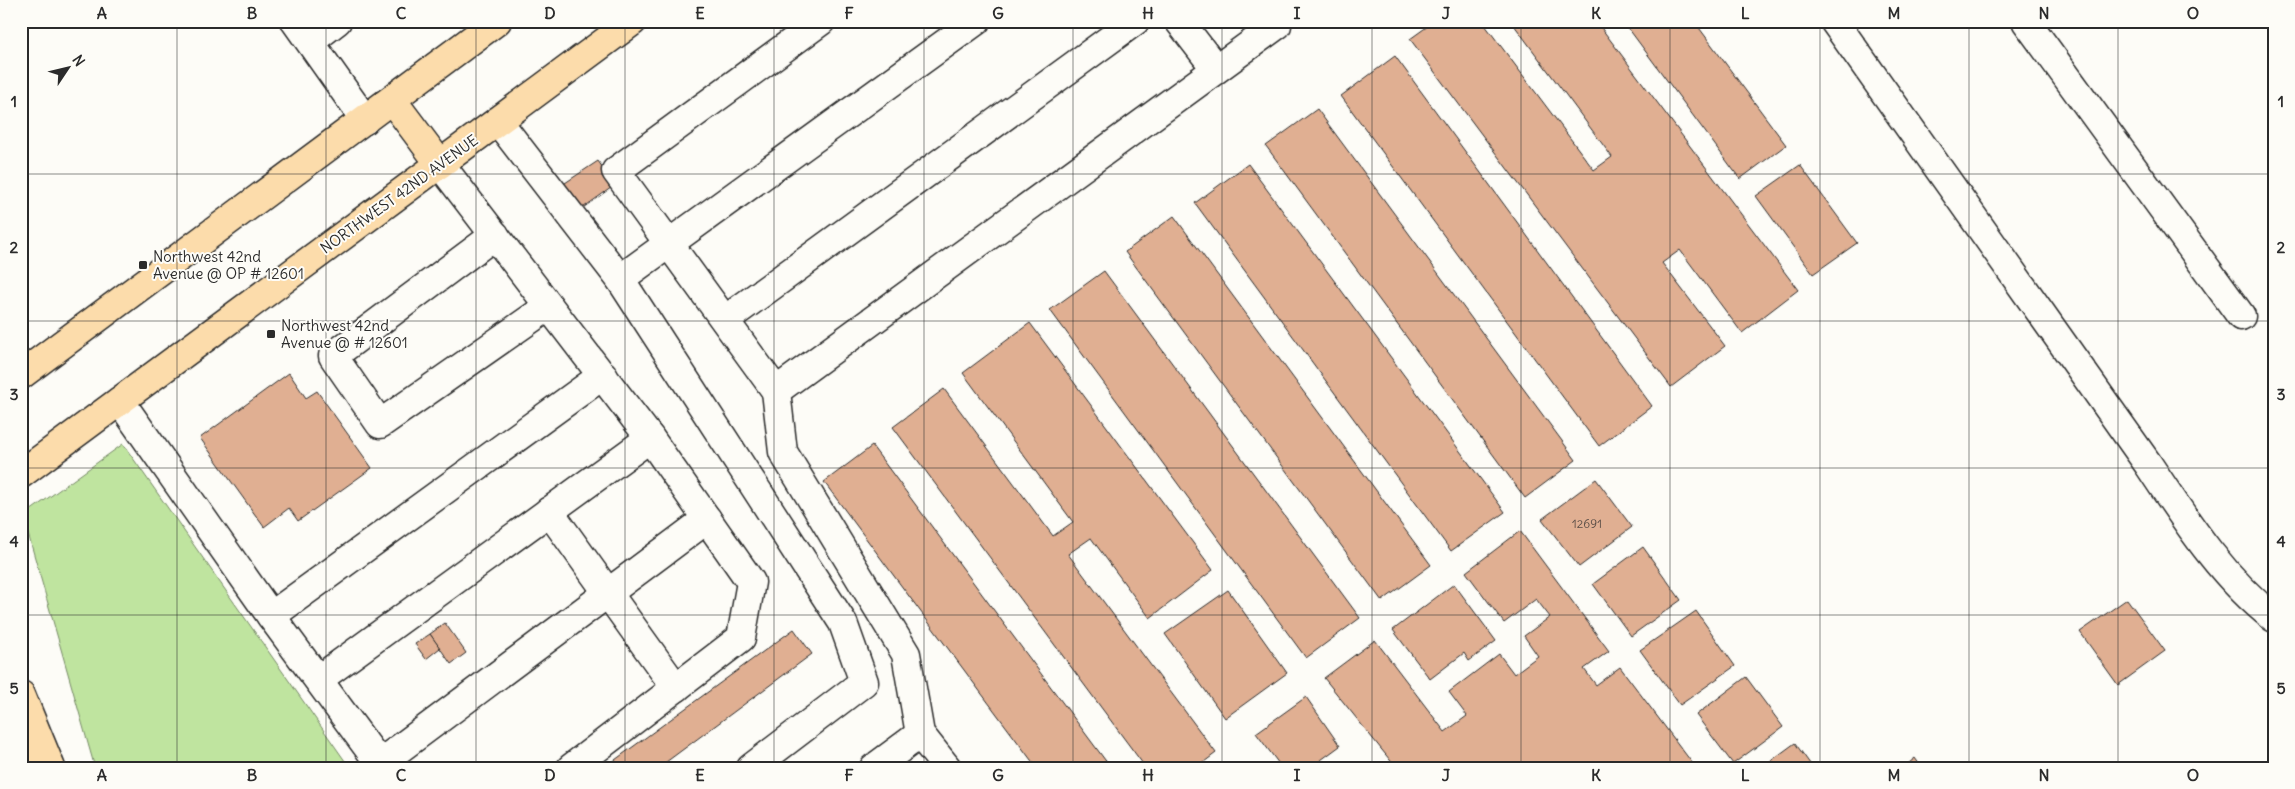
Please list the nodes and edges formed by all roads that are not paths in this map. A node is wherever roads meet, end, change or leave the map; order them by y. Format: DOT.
graph roads {
  1 [pos="337,21"];
  2 [pos="498,21"];
  3 [pos="633,21"];
  4 [pos="821,21"];
  5 [pos="976,21"];
  6 [pos="1134,21"];
  7 [pos="1179,21"];
  8 [pos="1834,21"];
  9 [pos="2026,21"];
  10 [pos="1277,23"];
  11 [pos="303,31"];
  12 [pos="1216,69"];
  13 [pos="392,100"];
  14 [pos="365,120"];
  15 [pos="498,121"];
  16 [pos="440,164"];
  17 [pos="495,234"];
  18 [pos="670,245"];
  19 [pos="620,279"];
  20 [pos="549,306"];
  21 [pos="2241,316"];
  22 [pos="725,320"];
  23 [pos="21,375"];
  24 [pos="603,375"];
  25 [pos="776,391"];
  26 [pos="120,401"];
  27 [pos="650,438"];
  28 [pos="21,474"];
  29 [pos="549,511"];
  30 [pos="707,519"];
  31 [pos="608,593"];
  32 [pos="271,616"];
  33 [pos="2274,618"];
  34 [pos="319,679"];
  35 [pos="676,688"];
  36 [pos="21,695"];
  37 [pos="920,734"];
  38 [pos="21,747"];
  39 [pos="381,766"];
  40 [pos="27,768"];
  41 [pos="51,768"];
  42 [pos="571,768"];
  43 [pos="751,768"];
  44 [pos="874,768"];
  45 [pos="947,768"];
  1 -- 11 [label="lane"];
  2 -- 13 [label="main road"];
  3 -- 15 [label="main road, NORTHWEST 42ND AVENUE"];
  4 -- 18 [label="lane"];
  5 -- 18 [label="lane"];
  6 -- 22 [label="lane"];
  7 -- 12 [label="lane"];
  8 -- 33 [label="lane"];
  9 -- 21 [label="lane"];
  10 -- 12 [label="lane"];
  11 -- 14 [label="lane"];
  12 -- 25 [label="lane"];
  13 -- 14 [label="main road"];
  13 -- 16 [label="main road"];
  14 -- 23 [label="main road"];
  15 -- 16 [label="main road, NORTHWEST 42ND AVENUE"];
  15 -- 19 [label="lane"];
  16 -- 17 [label="lane"];
  16 -- 26 [label="main road, NORTHWEST 42ND AVENUE"];
  17 -- 20 [label="lane"];
  17 -- 20 [label="lane"];
  18 -- 19 [label="lane"];
  18 -- 22 [label="lane"];
  19 -- 43 [label="lane"];
  20 -- 24 [label="lane"];
  22 -- 25 [label="lane"];
  24 -- 27 [label="lane"];
  24 -- 32 [label="lane"];
  25 -- 37 [label="lane"];
  26 -- 28 [label="main road, NORTHWEST 42ND AVENUE"];
  26 -- 32 [label="lane"];
  27 -- 29 [label="lane"];
  27 -- 30 [label="lane"];
  29 -- 31 [label="lane"];
  29 -- 34 [label="lane"];
  30 -- 31 [label="lane"];
  30 -- 35 [label="lane"];
  31 -- 35 [label="lane"];
  31 -- 39 [label="lane"];
  32 -- 34 [label="lane"];
  34 -- 39 [label="lane"];
  35 -- 42 [label="lane"];
  36 -- 41 [label="main road"];
  37 -- 44 [label="lane"];
  37 -- 45 [label="lane"];
  38 -- 40 [label="main road"];
}
